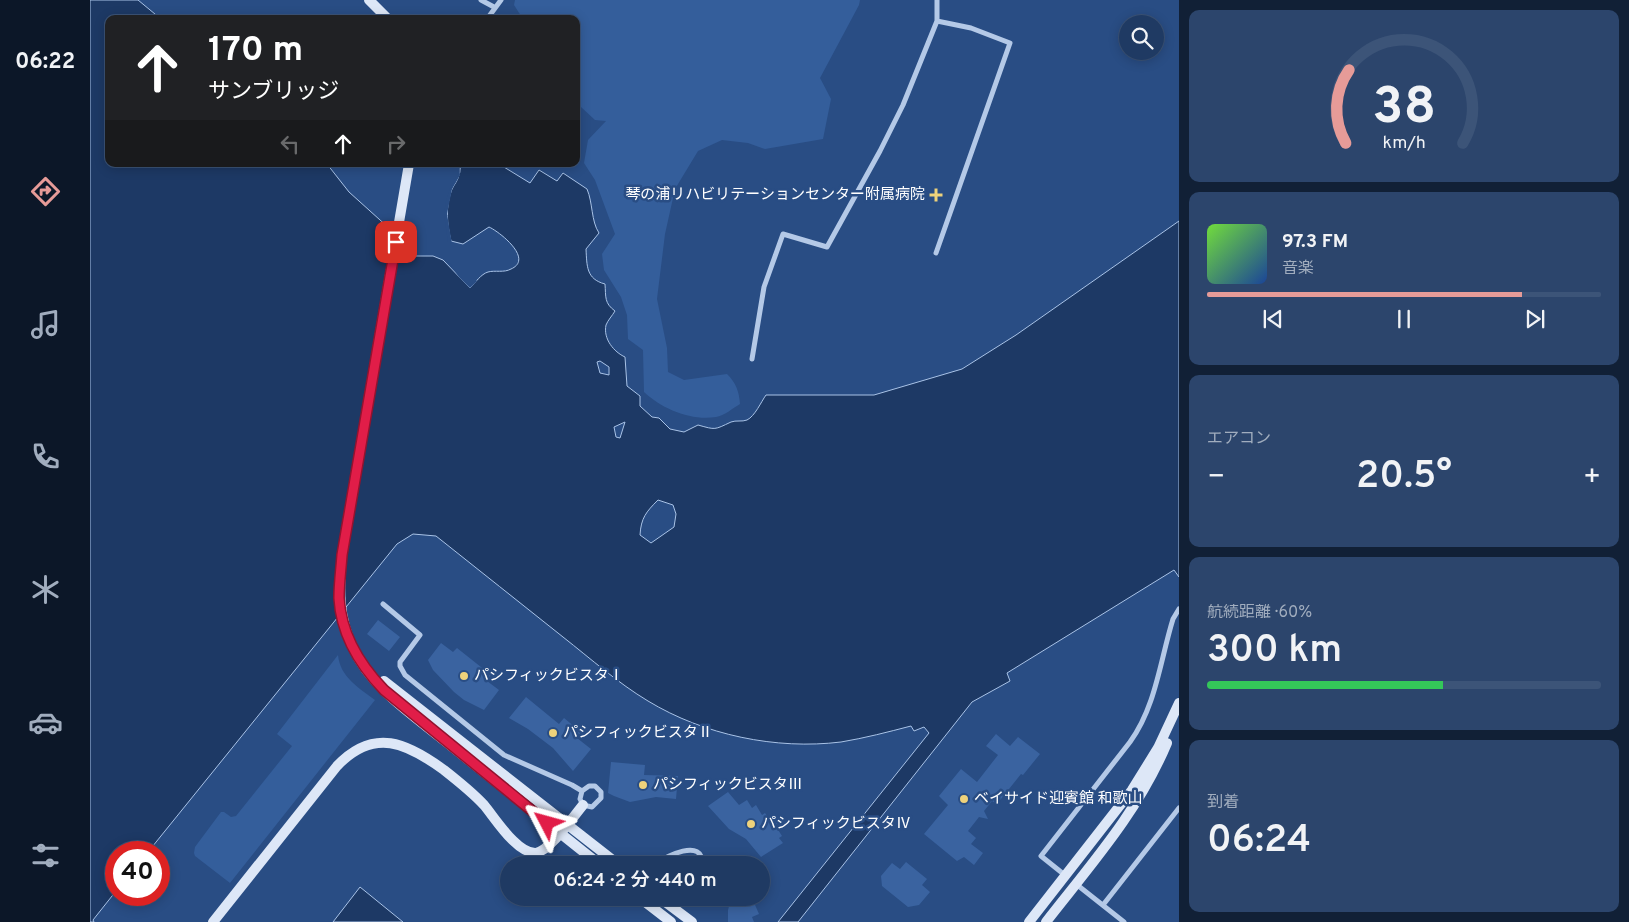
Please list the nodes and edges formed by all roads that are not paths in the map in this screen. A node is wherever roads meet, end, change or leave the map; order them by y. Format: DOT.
graph roads {
  1 [pos="369,0"];
  2 [pos="481,0"];
  3 [pos="501,0"];
  4 [pos="937,0"];
  5 [pos="494,7"];
  6 [pos="384,15"];
  7 [pos="489,15"];
  8 [pos="937,21"];
  9 [pos="408,167"];
  10 [pos="936,253"];
  11 [pos="752,359"];
  12 [pos="383,604"];
  13 [pos="1179,609"];
  14 [pos="354,650"];
  15 [pos="1179,703"];
  16 [pos="1179,709"];
  17 [pos="582,791"];
  18 [pos="583,805"];
  19 [pos="1179,808"];
  20 [pos="567,824"];
  21 [pos="560,833"];
  22 [pos="589,856"];
  23 [pos="608,856"];
  24 [pos="674,856"];
  25 [pos="700,856"];
  26 [pos="1066,876"];
  27 [pos="1076,884"];
  28 [pos="1103,905"];
  29 [pos="651,906"];
  30 [pos="671,906"];
  31 [pos="213,922"];
  32 [pos="671,922"];
  33 [pos="692,922"];
  34 [pos="1029,922"];
  35 [pos="1046,922"];
  36 [pos="1124,922"];
  1 -- 6 [label="street"];
  2 -- 5 [label="street"];
  3 -- 5 [label="street"];
  4 -- 8 [label="street"];
  5 -- 7 [label="street"];
  8 -- 10 [label="street"];
  8 -- 11 [label="street"];
  9 -- 14 [label="street"];
  12 -- 17 [label="street"];
  13 -- 26 [label="street"];
  14 -- 20 [label="street"];
  14 -- 21 [label="street"];
  15 -- 26 [label="street"];
  16 -- 27 [label="street"];
  17 -- 18 [label="street"];
  17 -- 18 [label="street"];
  18 -- 20 [label="street"];
  19 -- 28 [label="street"];
  20 -- 21 [label="street"];
  20 -- 23 [label="street"];
  21 -- 22 [label="street"];
  21 -- 31 [label="street"];
  24 -- 25 [label="street"];
  26 -- 34 [label="street"];
  27 -- 28 [label="street"];
  27 -- 35 [label="street"];
  28 -- 36 [label="street"];
  29 -- 32 [label="street"];
  30 -- 33 [label="street"];
}
